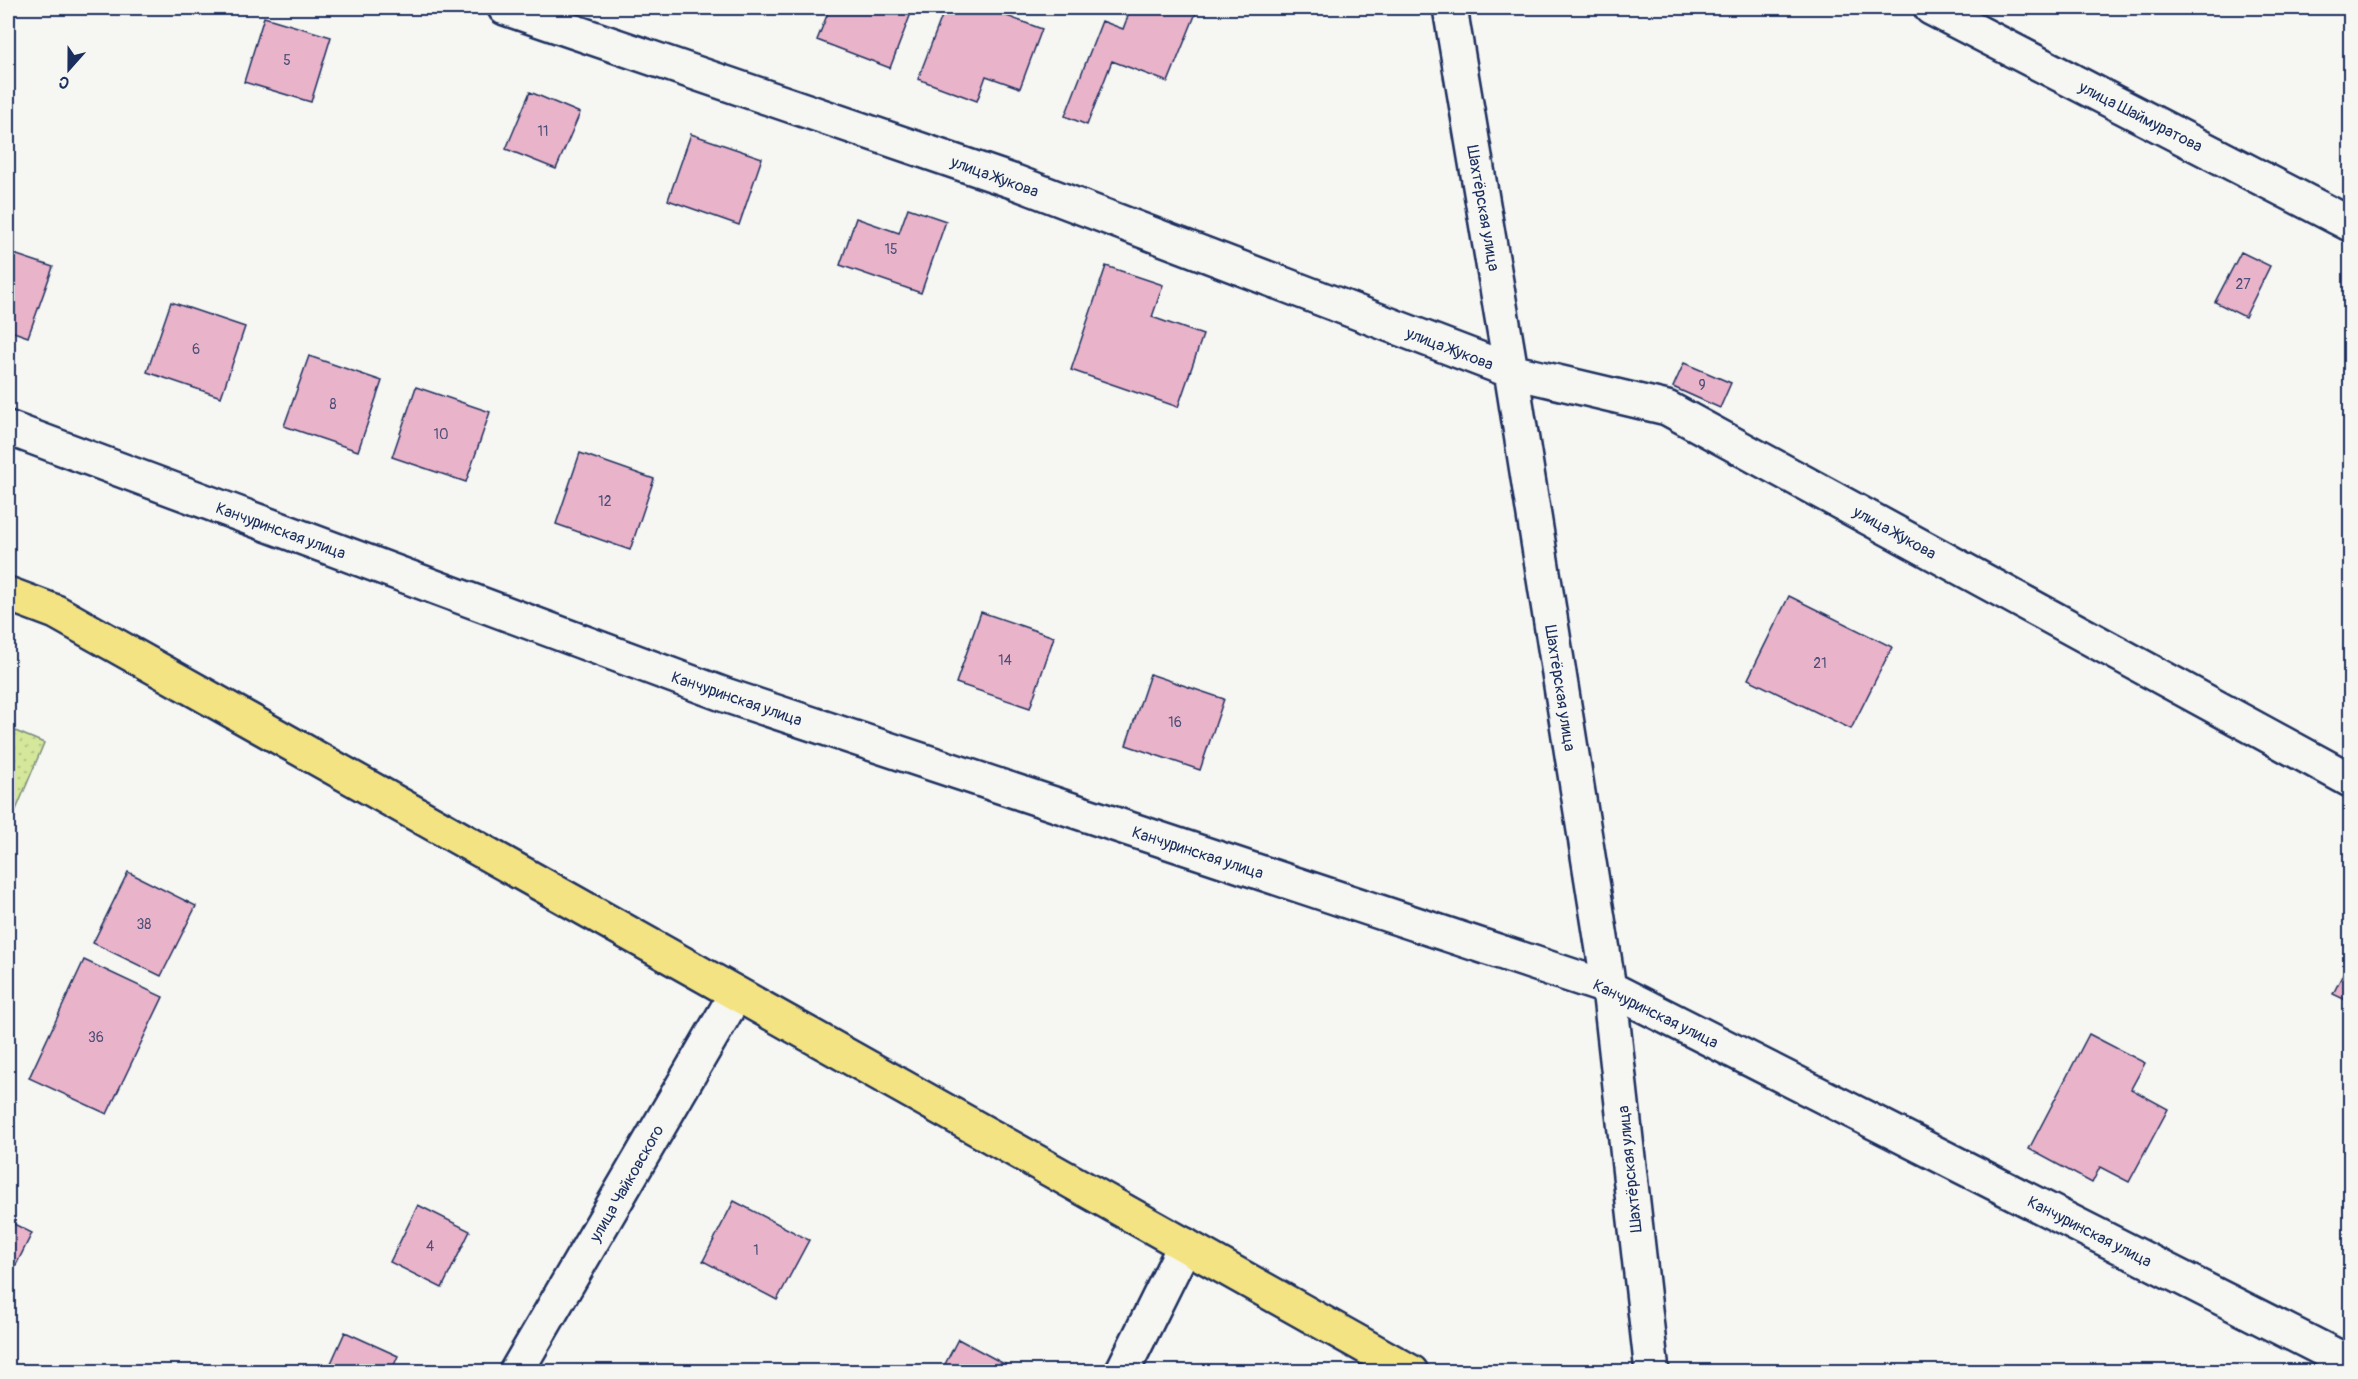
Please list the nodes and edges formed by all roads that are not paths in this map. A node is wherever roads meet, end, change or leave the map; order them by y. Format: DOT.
graph roads {
  1 [pos="505,8"];
  2 [pos="1450,8"];
  3 [pos="1931,8"];
  4 [pos="2350,224"];
  5 [pos="1511,371"];
  6 [pos="8,428"];
  7 [pos="8,594"];
  8 [pos="2350,780"];
  9 [pos="1609,988"];
  10 [pos="736,994"];
  11 [pos="1185,1245"];
  12 [pos="2350,1363"];
  13 [pos="516,1371"];
  14 [pos="1122,1371"];
  15 [pos="1411,1371"];
  16 [pos="1652,1371"];
  1 -- 5 [label="street, улица Жукова"];
  2 -- 5 [label="street, Шахтёрская улица"];
  3 -- 4 [label="street, улица Шаймуратова"];
  5 -- 8 [label="street, улица Жукова"];
  5 -- 9 [label="street, Шахтёрская улица"];
  6 -- 9 [label="street, Канчуринская улица"];
  7 -- 10 [label="main road"];
  9 -- 12 [label="street, Канчуринская улица"];
  9 -- 16 [label="street, Шахтёрская улица"];
  10 -- 11 [label="main road"];
  10 -- 13 [label="street, улица Чайковского"];
  11 -- 14 [label="street"];
  11 -- 15 [label="main road"];
}
